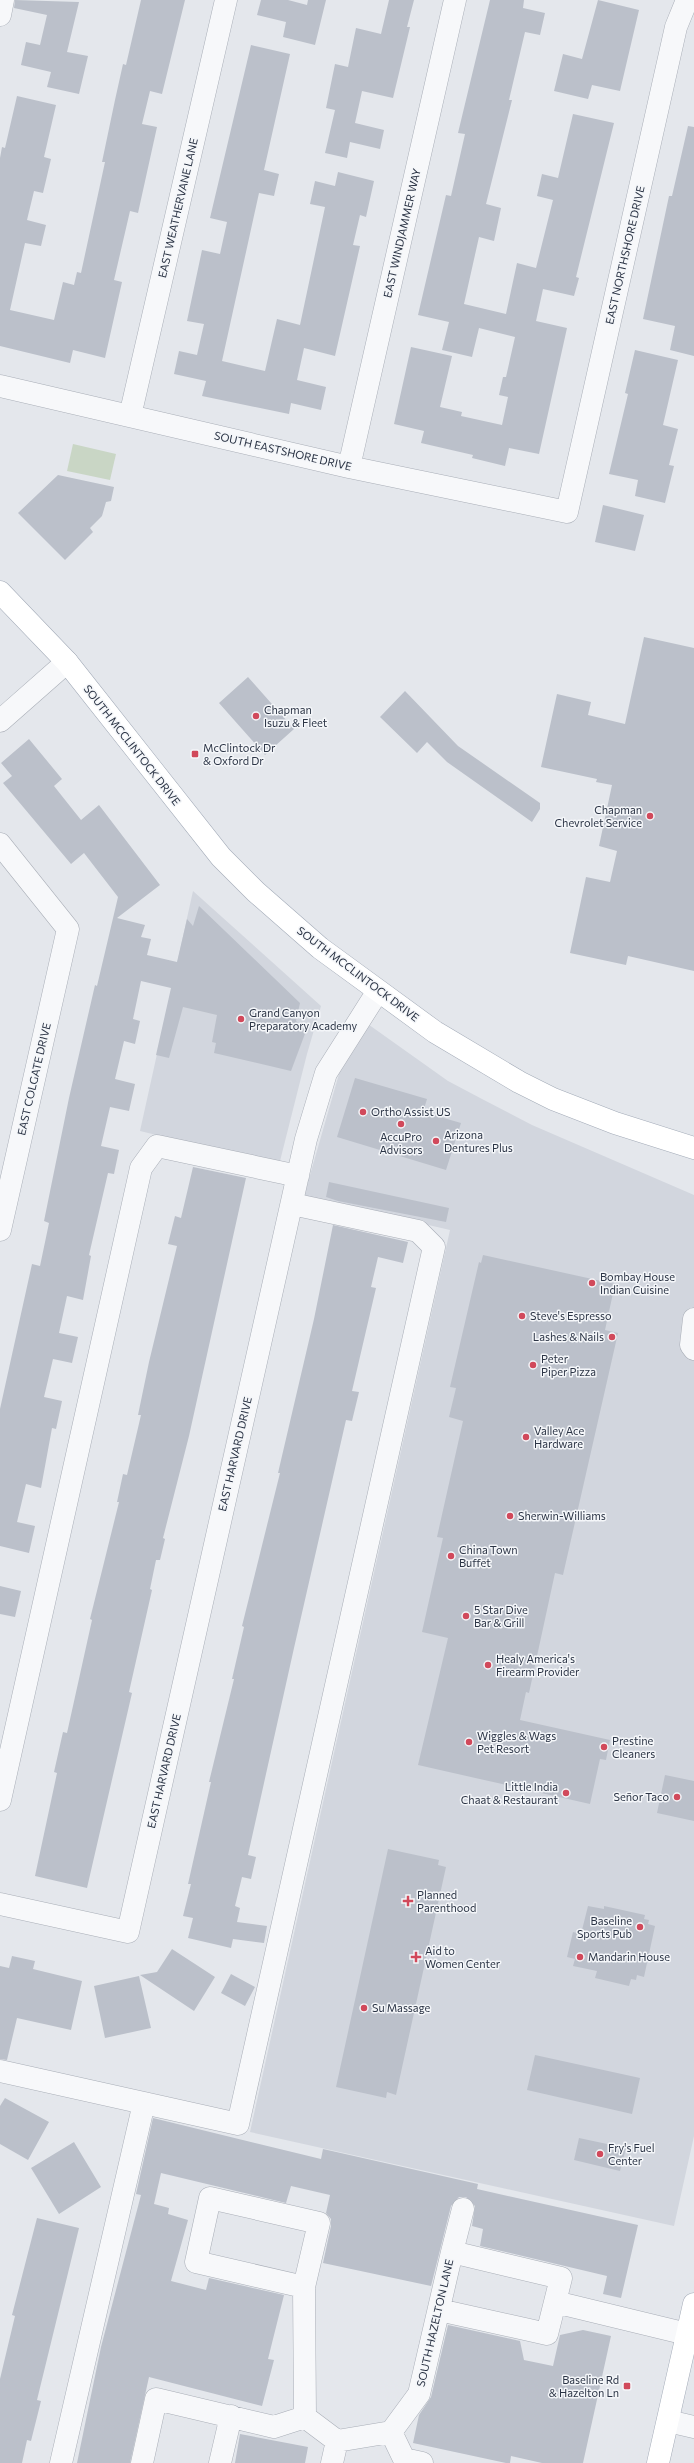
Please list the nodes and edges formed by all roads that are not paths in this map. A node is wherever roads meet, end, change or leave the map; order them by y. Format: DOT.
graph roads {
  1 [pos="3,0"];
  2 [pos="226,0"];
  3 [pos="455,0"];
  4 [pos="687,0"];
  5 [pos="0,15"];
  6 [pos="0,386"];
  7 [pos="130,416"];
  8 [pos="349,467"];
  9 [pos="567,512"];
  10 [pos="0,592"];
  11 [pos="67,662"];
  12 [pos="0,721"];
  13 [pos="0,844"];
  14 [pos="378,990"];
  15 [pos="694,1148"];
  16 [pos="298,1176"];
  17 [pos="292,1204"];
  18 [pos="0,1230"];
  19 [pos="694,1319"];
  20 [pos="694,1348"];
  21 [pos="0,1800"];
  22 [pos="0,1904"];
  23 [pos="0,2071"];
  24 [pos="144,2103"];
  25 [pos="463,2208"];
  26 [pos="452,2252"];
  27 [pos="304,2287"];
  28 [pos="555,2302"];
  29 [pos="694,2304"];
  30 [pos="439,2310"];
  31 [pos="687,2334"];
  32 [pos="231,2416"];
  33 [pos="305,2417"];
  34 [pos="668,2421"];
  35 [pos="694,2427"];
  36 [pos="391,2432"];
  37 [pos="337,2441"];
  38 [pos="61,2463"];
  39 [pos="142,2463"];
  40 [pos="220,2463"];
  41 [pos="332,2463"];
  42 [pos="422,2463"];
  43 [pos="658,2463"];
  1 -- 5 [label="street"];
  2 -- 7 [label="street, EAST WEATHERVANE LANE"];
  3 -- 8 [label="street, EAST WINDJAMMER WAY"];
  4 -- 9 [label="street, EAST NORTHSHORE DRIVE"];
  6 -- 7 [label="street, SOUTH EASTSHORE DRIVE"];
  7 -- 8 [label="street, SOUTH EASTSHORE DRIVE"];
  8 -- 9 [label="street, SOUTH EASTSHORE DRIVE"];
  10 -- 11 [label="main road, SOUTH MCCLINTOCK DRIVE"];
  11 -- 12 [label="street"];
  11 -- 14 [label="main road, SOUTH MCCLINTOCK DRIVE"];
  13 -- 18 [label="street, EAST COLGATE DRIVE"];
  14 -- 15 [label="main road, SOUTH MCCLINTOCK DRIVE"];
  14 -- 16 [label="street, EAST HARVARD DRIVE"];
  16 -- 17 [label="street, EAST HARVARD DRIVE"];
  16 -- 21 [label="street"];
  17 -- 22 [label="street, EAST HARVARD DRIVE"];
  17 -- 24 [label="street"];
  19 -- 20 [label="street"];
  23 -- 24 [label="street"];
  24 -- 38 [label="street"];
  25 -- 26 [label="street"];
  26 -- 28 [label="street, SOUTH HAZELTON LANE"];
  26 -- 30 [label="street, SOUTH HAZELTON LANE"];
  27 -- 27 [label="street"];
  27 -- 33 [label="street"];
  28 -- 30 [label="street"];
  28 -- 31 [label="street"];
  29 -- 31 [label="main road"];
  30 -- 36 [label="street, SOUTH HAZELTON LANE"];
  31 -- 34 [label="main road"];
  32 -- 33 [label="street"];
  32 -- 39 [label="street"];
  32 -- 40 [label="street"];
  33 -- 37 [label="street"];
  34 -- 35 [label="street"];
  34 -- 43 [label="main road"];
  36 -- 37 [label="street"];
  36 -- 42 [label="street"];
  37 -- 41 [label="street"];
}
